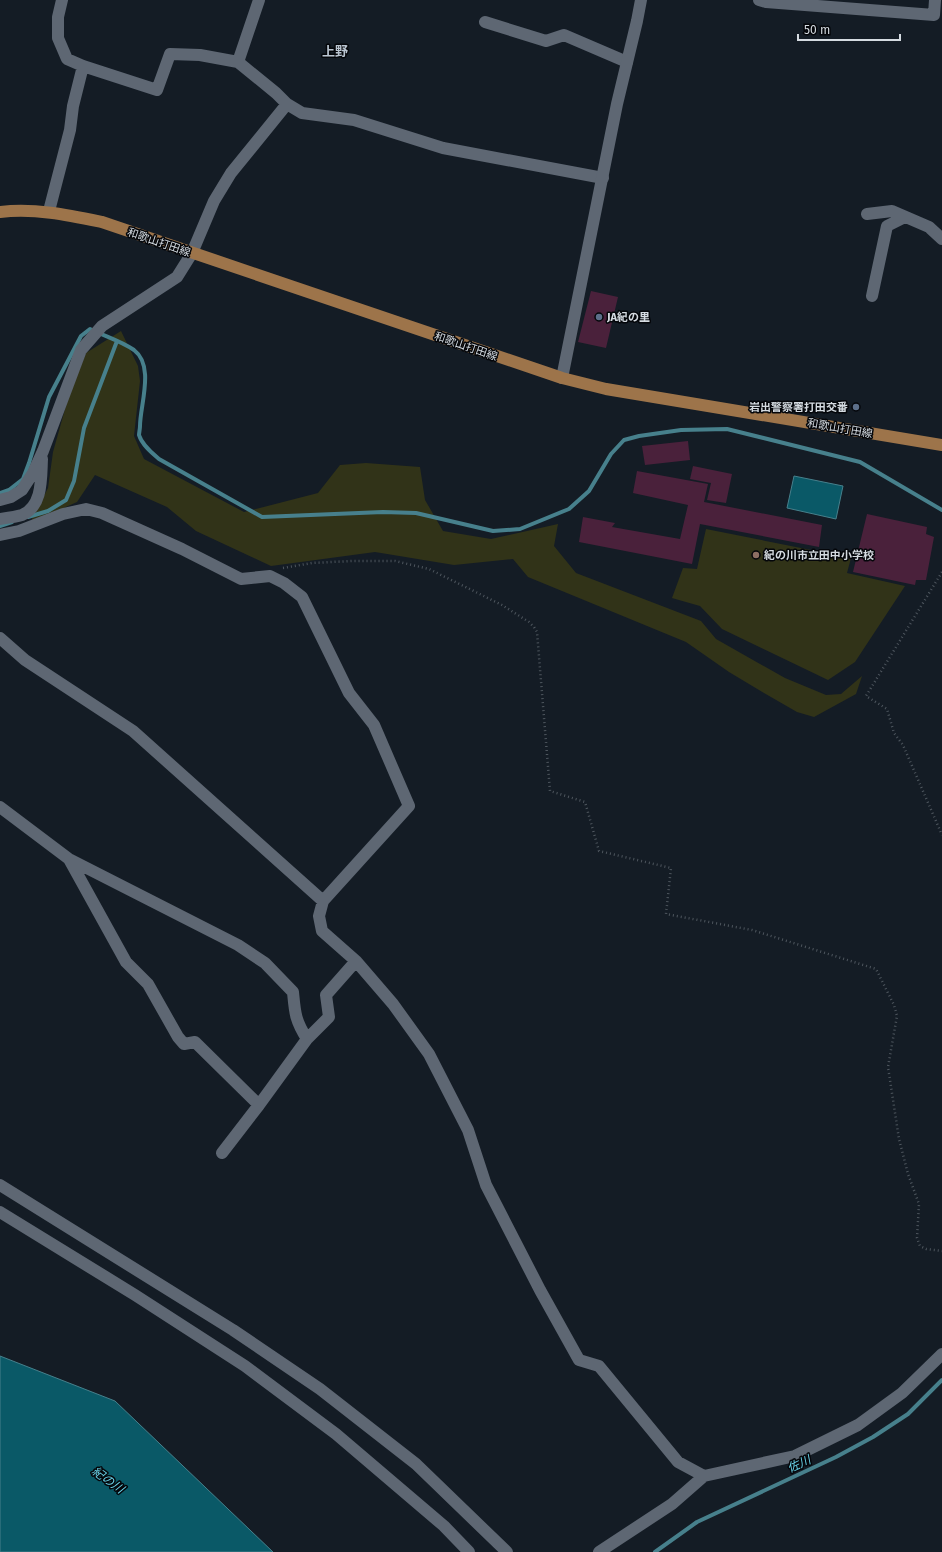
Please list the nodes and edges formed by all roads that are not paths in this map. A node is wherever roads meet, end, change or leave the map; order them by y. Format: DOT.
graph roads {
  1 [pos="62,0"];
  2 [pos="259,0"];
  3 [pos="641,0"];
  4 [pos="759,0"];
  5 [pos="935,0"];
  6 [pos="485,22"];
  7 [pos="238,62"];
  8 [pos="627,62"];
  9 [pos="83,66"];
  10 [pos="287,104"];
  11 [pos="603,178"];
  12 [pos="49,211"];
  13 [pos="0,212"];
  14 [pos="867,214"];
  15 [pos="905,217"];
  16 [pos="942,239"];
  17 [pos="192,253"];
  18 [pos="872,296"];
  19 [pos="562,378"];
  20 [pos="942,445"];
  21 [pos="43,451"];
  22 [pos="0,500"];
  23 [pos="0,519"];
  24 [pos="0,535"];
  25 [pos="0,638"];
  26 [pos="0,807"];
  27 [pos="69,859"];
  28 [pos="323,901"];
  29 [pos="356,961"];
  30 [pos="307,1039"];
  31 [pos="259,1105"];
  32 [pos="222,1153"];
  33 [pos="0,1185"];
  34 [pos="0,1212"];
  35 [pos="942,1354"];
  36 [pos="704,1476"];
  37 [pos="469,1552"];
  38 [pos="507,1552"];
  39 [pos="599,1552"];
  1 -- 9 [label="street"];
  2 -- 7 [label="street"];
  3 -- 8 [label="street"];
  4 -- 5 [label="street"];
  6 -- 8 [label="street"];
  7 -- 9 [label="street"];
  7 -- 10 [label="street"];
  8 -- 11 [label="street"];
  9 -- 12 [label="street"];
  10 -- 11 [label="street"];
  10 -- 17 [label="street"];
  11 -- 19 [label="street"];
  12 -- 13 [label="main road, 和歌山打田線"];
  12 -- 17 [label="main road, 和歌山打田線"];
  14 -- 15 [label="street"];
  15 -- 16 [label="street"];
  15 -- 18 [label="street"];
  17 -- 19 [label="main road, 和歌山打田線"];
  17 -- 21 [label="street"];
  19 -- 20 [label="main road, 和歌山打田線"];
  21 -- 22 [label="street"];
  21 -- 23 [label="street"];
  24 -- 28 [label="street"];
  25 -- 28 [label="street"];
  26 -- 27 [label="street"];
  27 -- 30 [label="street"];
  27 -- 31 [label="street"];
  28 -- 29 [label="street"];
  29 -- 30 [label="street"];
  29 -- 36 [label="street"];
  30 -- 31 [label="street"];
  31 -- 32 [label="street"];
  33 -- 38 [label="street"];
  34 -- 37 [label="street"];
  35 -- 36 [label="street"];
  36 -- 39 [label="street"];
}
